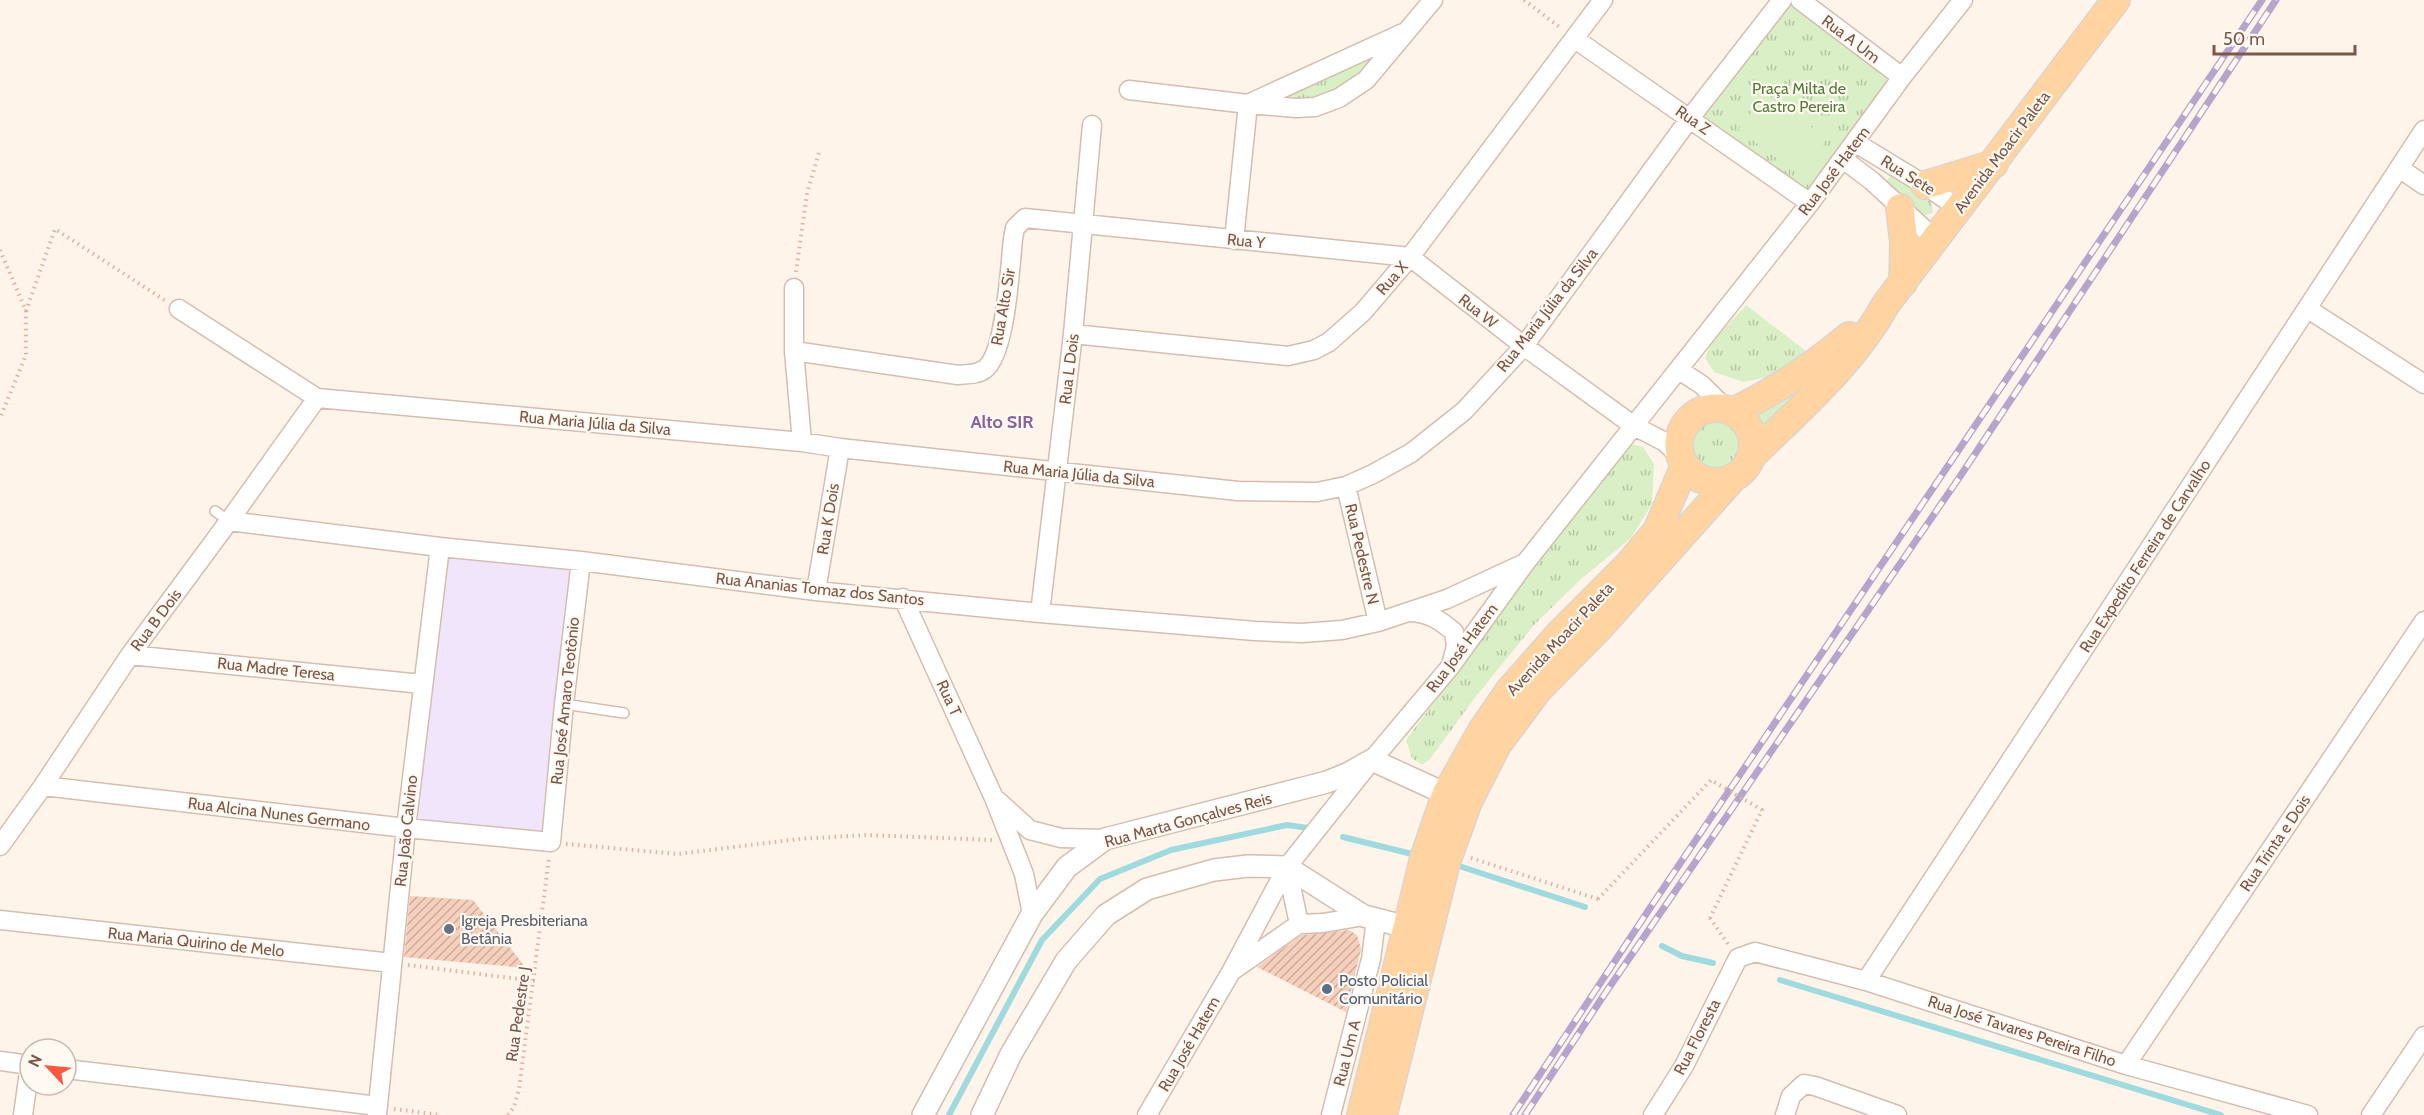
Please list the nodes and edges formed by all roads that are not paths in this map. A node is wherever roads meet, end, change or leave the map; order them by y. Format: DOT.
graph roads {
  1 [pos="1433,0"];
  2 [pos="1603,0"];
  3 [pos="1782,0"];
  4 [pos="1800,0"];
  5 [pos="1962,0"];
  6 [pos="2116,0"];
  7 [pos="1404,32"];
  8 [pos="1575,39"];
  9 [pos="1902,77"];
  10 [pos="1130,90"];
  11 [pos="1248,104"];
  12 [pos="1690,118"];
  13 [pos="1092,125"];
  14 [pos="2424,130"];
  15 [pos="1856,143"];
  16 [pos="1843,159"];
  17 [pos="1994,164"];
  18 [pos="2399,168"];
  19 [pos="1925,185"];
  20 [pos="2424,185"];
  21 [pos="1810,203"];
  22 [pos="1900,208"];
  23 [pos="1959,209"];
  24 [pos="1083,224"];
  25 [pos="1234,240"];
  26 [pos="1936,240"];
  27 [pos="1410,257"];
  28 [pos="1903,283"];
  29 [pos="794,288"];
  30 [pos="1887,304"];
  31 [pos="179,309"];
  32 [pos="2308,309"];
  33 [pos="1073,334"];
  34 [pos="1701,338"];
  35 [pos="1524,346"];
  36 [pos="794,351"];
  37 [pos="1679,370"];
  38 [pos="2424,384"];
  39 [pos="317,398"];
  40 [pos="1718,400"];
  41 [pos="1634,426"];
  42 [pos="802,442"];
  43 [pos="840,448"];
  44 [pos="1683,462"];
  45 [pos="1742,468"];
  46 [pos="1056,471"];
  47 [pos="1346,486"];
  48 [pos="222,516"];
  49 [pos="440,547"];
  50 [pos="581,561"];
  51 [pos="1526,562"];
  52 [pos="816,591"];
  53 [pos="903,598"];
  54 [pos="1040,612"];
  55 [pos="1411,612"];
  56 [pos="2424,621"];
  57 [pos="1378,622"];
  58 [pos="130,655"];
  59 [pos="1450,667"];
  60 [pos="422,684"];
  61 [pos="564,704"];
  62 [pos="624,713"];
  63 [pos="1372,760"];
  64 [pos="43,786"];
  65 [pos="1446,794"];
  66 [pos="994,798"];
  67 [pos="406,828"];
  68 [pos="1105,839"];
  69 [pos="551,842"];
  70 [pos="0,846"];
  71 [pos="1287,867"];
  72 [pos="1032,914"];
  73 [pos="1370,918"];
  74 [pos="0,920"];
  75 [pos="1299,924"];
  76 [pos="1407,927"];
  77 [pos="1738,958"];
  78 [pos="392,963"];
  79 [pos="1231,972"];
  80 [pos="1408,972"];
  81 [pos="1866,981"];
  82 [pos="2424,1036"];
  83 [pos="0,1061"];
  84 [pos="18,1063"];
  85 [pos="2126,1065"];
  86 [pos="78,1071"];
  87 [pos="26,1097"];
  88 [pos="378,1111"];
  89 [pos="24,1115"];
  90 [pos="922,1115"];
  91 [pos="982,1115"];
  92 [pos="1147,1115"];
  93 [pos="1331,1115"];
  94 [pos="1361,1115"];
  95 [pos="1383,1115"];
  96 [pos="1653,1115"];
  97 [pos="1785,1115"];
  98 [pos="1897,1115"];
  99 [pos="2307,1115"];
  100 [pos="2371,1115"];
  1 -- 7 [label="street"];
  2 -- 8 [label="street, Rua X"];
  3 -- 12 [label="street, Rua Maria Júlia da Silva"];
  4 -- 9 [label="street, Rua A Um"];
  5 -- 9 [label="street, Rua José Hatem"];
  6 -- 17 [label="main road, Avenida Moacir Paleta"];
  7 -- 11 [label="street"];
  7 -- 11 [label="street"];
  8 -- 12 [label="street, Rua Z"];
  8 -- 27 [label="street, Rua X"];
  9 -- 15 [label="street, Rua José Hatem"];
  10 -- 11 [label="street"];
  11 -- 25 [label="street"];
  12 -- 21 [label="street, Rua Z"];
  12 -- 35 [label="street, Rua Maria Júlia da Silva"];
  13 -- 24 [label="street, Rua L Dois"];
  14 -- 18 [label="street, Rua Expedito Ferreira de Carvalho"];
  15 -- 16 [label="street, Rua José Hatem"];
  15 -- 19 [label="street, Rua Sete"];
  16 -- 21 [label="street, Rua José Hatem"];
  16 -- 22 [label="street, Rua Sete"];
  17 -- 19 [label="main road"];
  17 -- 23 [label="main road, Avenida Moacir Paleta"];
  18 -- 20 [label="street"];
  18 -- 32 [label="street, Rua Expedito Ferreira de Carvalho"];
  19 -- 23 [label="street, Rua Sete"];
  21 -- 34 [label="street, Rua José Hatem"];
  22 -- 26 [label="street, Rua Sete"];
  22 -- 28 [label="main road"];
  23 -- 26 [label="main road, Avenida Moacir Paleta"];
  24 -- 25 [label="street, Rua Y"];
  24 -- 33 [label="street, Rua L Dois"];
  24 -- 36 [label="street, Rua Alto Sir"];
  25 -- 27 [label="street, Rua Y"];
  26 -- 28 [label="main road, Avenida Moacir Paleta"];
  27 -- 33 [label="street, Rua X"];
  27 -- 35 [label="street, Rua W"];
  28 -- 30 [label="main road, Avenida Moacir Paleta"];
  29 -- 36 [label="street"];
  30 -- 40 [label="main road, Avenida Moacir Paleta"];
  30 -- 45 [label="main road, Avenida Moacir Paleta"];
  31 -- 39 [label="street, Rua Maria Júlia da Silva"];
  32 -- 38 [label="street"];
  32 -- 81 [label="street, Rua Expedito Ferreira de Carvalho"];
  33 -- 46 [label="street, Rua L Dois"];
  34 -- 37 [label="street, Rua José Hatem"];
  34 -- 40 [label="street"];
  35 -- 41 [label="street, Rua W"];
  35 -- 47 [label="street, Rua Maria Júlia da Silva"];
  36 -- 42 [label="street"];
  37 -- 40 [label="street"];
  37 -- 41 [label="street, Rua José Hatem"];
  39 -- 42 [label="street, Rua Maria Júlia da Silva"];
  39 -- 48 [label="street, Rua B Dois"];
  40 -- 44 [label="main road, Avenida Moacir Paleta"];
  40 -- 45 [label="main road"];
  41 -- 44 [label="street"];
  41 -- 51 [label="street, Rua José Hatem"];
  42 -- 43 [label="street, Rua Maria Júlia da Silva"];
  43 -- 46 [label="street, Rua Maria Júlia da Silva"];
  43 -- 52 [label="street, Rua K Dois"];
  44 -- 45 [label="main road"];
  44 -- 65 [label="main road, Avenida Moacir Paleta"];
  45 -- 80 [label="main road, Avenida Moacir Paleta"];
  46 -- 47 [label="street, Rua Maria Júlia da Silva"];
  46 -- 54 [label="street, Rua L Dois"];
  47 -- 57 [label="street, Rua Pedestre N"];
  48 -- 49 [label="street, Rua Ananias Tomaz dos Santos"];
  48 -- 58 [label="street, Rua B Dois"];
  49 -- 50 [label="street, Rua Ananias Tomaz dos Santos"];
  49 -- 60 [label="street, Rua João Calvino"];
  50 -- 52 [label="street, Rua Ananias Tomaz dos Santos"];
  50 -- 61 [label="street, Rua José Amaro Teotônio"];
  51 -- 55 [label="street, Rua Ananias Tomaz dos Santos"];
  51 -- 59 [label="street, Rua José Hatem"];
  52 -- 53 [label="street, Rua Ananias Tomaz dos Santos"];
  53 -- 54 [label="street, Rua Ananias Tomaz dos Santos"];
  53 -- 66 [label="street, Rua T"];
  54 -- 57 [label="street, Rua Ananias Tomaz dos Santos"];
  55 -- 57 [label="street, Rua Ananias Tomaz dos Santos"];
  55 -- 59 [label="street"];
  56 -- 85 [label="street, Rua Trinta e Dois"];
  58 -- 60 [label="street, Rua Madre Teresa"];
  58 -- 64 [label="street, Rua B Dois"];
  59 -- 63 [label="street, Rua José Hatem"];
  60 -- 67 [label="street, Rua João Calvino"];
  61 -- 62 [label="lane"];
  61 -- 69 [label="street, Rua José Amaro Teotônio"];
  63 -- 65 [label="street"];
  63 -- 68 [label="street, Rua Marta Gonçalves Reis"];
  63 -- 71 [label="street, Rua José Hatem"];
  64 -- 67 [label="street, Rua Alcina Nunes Germano"];
  64 -- 70 [label="street, Rua B Dois"];
  65 -- 76 [label="main road, Avenida Moacir Paleta"];
  66 -- 68 [label="street, Rua T"];
  66 -- 72 [label="street, Rua T"];
  67 -- 69 [label="street, Rua Alcina Nunes Germano"];
  67 -- 78 [label="street, Rua João Calvino"];
  68 -- 72 [label="street, Rua Marta Gonçalves Reis"];
  71 -- 73 [label="street"];
  71 -- 75 [label="street"];
  71 -- 79 [label="street, Rua José Hatem"];
  71 -- 91 [label="street"];
  72 -- 90 [label="street, Rua Marta Gonçalves Reis"];
  73 -- 75 [label="street"];
  73 -- 76 [label="street"];
  73 -- 93 [label="street, Rua Um A"];
  74 -- 78 [label="street, Rua Maria Quirino de Melo"];
  75 -- 79 [label="street, Rua José Hatem"];
  76 -- 80 [label="main road, Avenida Moacir Paleta"];
  77 -- 81 [label="street, Rua José Tavares Pereira Filho"];
  77 -- 96 [label="street, Rua Floresta"];
  78 -- 88 [label="street, Rua João Calvino"];
  79 -- 92 [label="street, Rua José Hatem"];
  80 -- 94 [label="main road, Avenida Moacir Paleta"];
  80 -- 95 [label="main road, Avenida Moacir Paleta"];
  81 -- 85 [label="street, Rua José Tavares Pereira Filho"];
  82 -- 100 [label="street"];
  83 -- 84 [label="street"];
  85 -- 99 [label="street, Rua José Tavares Pereira Filho"];
  86 -- 88 [label="street"];
  87 -- 89 [label="street"];
  97 -- 98 [label="street"];
}
